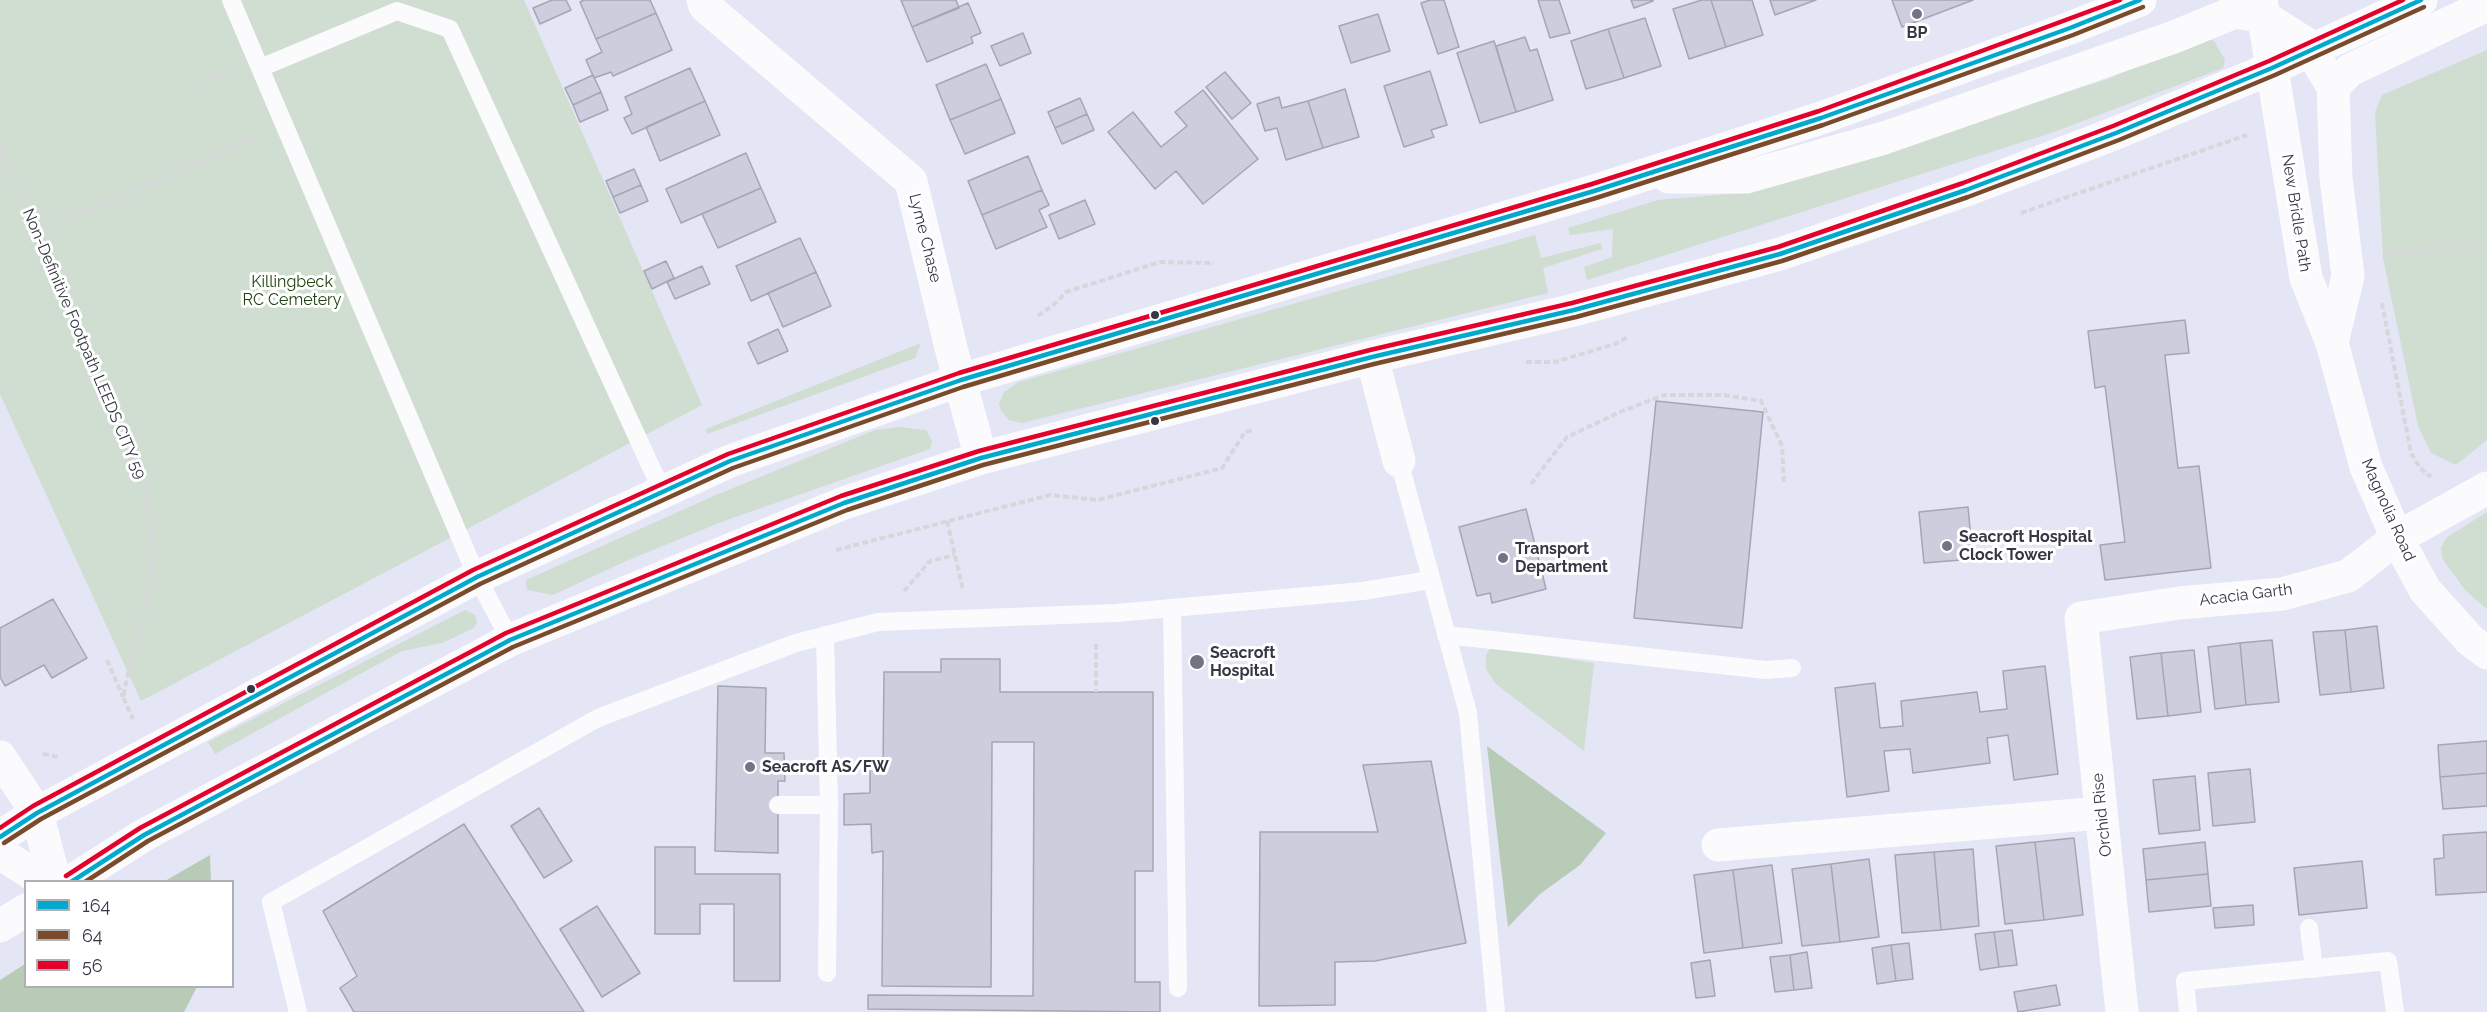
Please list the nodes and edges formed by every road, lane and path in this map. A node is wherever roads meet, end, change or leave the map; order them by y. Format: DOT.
graph roads {
  1 [pos="231,0"];
  2 [pos="703,0"];
  3 [pos="2421,0"];
  4 [pos="2126,3"];
  5 [pos="2487,5"];
  6 [pos="2262,8"];
  7 [pos="2311,50"];
  8 [pos="260,68"];
  9 [pos="2272,68"];
  10 [pos="2333,87"];
  11 [pos="285,126"];
  12 [pos="0,147"];
  13 [pos="1637,177"];
  14 [pos="36,232"];
  15 [pos="2487,249"];
  16 [pos="2346,253"];
  17 [pos="1160,262"];
  18 [pos="1066,292"];
  19 [pos="2380,293"];
  20 [pos="2332,343"];
  21 [pos="1615,344"];
  22 [pos="1372,357"];
  23 [pos="1520,362"];
  24 [pos="961,380"];
  25 [pos="1256,429"];
  26 [pos="981,458"];
  27 [pos="1399,461"];
  28 [pos="1531,484"];
  29 [pos="1784,484"];
  30 [pos="2487,488"];
  31 [pos="662,490"];
  32 [pos="2458,505"];
  33 [pos="947,521"];
  34 [pos="2397,538"];
  35 [pos="825,553"];
  36 [pos="955,555"];
  37 [pos="959,573"];
  38 [pos="477,577"];
  39 [pos="1430,580"];
  40 [pos="1172,608"];
  41 [pos="1096,614"];
  42 [pos="2081,618"];
  43 [pos="878,622"];
  44 [pos="825,635"];
  45 [pos="1446,635"];
  46 [pos="510,640"];
  47 [pos="2487,653"];
  48 [pos="107,660"];
  49 [pos="1791,668"];
  50 [pos="1096,692"];
  51 [pos="123,697"];
  52 [pos="141,716"];
  53 [pos="134,720"];
  54 [pos="123,726"];
  55 [pos="63,758"];
  56 [pos="2,759"];
  57 [pos="778,805"];
  58 [pos="829,805"];
  59 [pos="37,813"];
  60 [pos="2101,813"];
  61 [pos="0,837"];
  62 [pos="1718,845"];
  63 [pos="0,853"];
  64 [pos="42,880"];
  65 [pos="54,880"];
  66 [pos="73,880"];
  67 [pos="24,911"];
  68 [pos="0,926"];
  69 [pos="2309,928"];
  70 [pos="2314,969"];
  71 [pos="827,973"];
  72 [pos="1178,988"];
  73 [pos="298,1012"];
  74 [pos="1496,1012"];
  75 [pos="2122,1012"];
  76 [pos="2188,1012"];
  77 [pos="2395,1012"];
  1 -- 8 [label="lane"];
  2 -- 24 [label="main road, Lyme Chase"];
  3 -- 7 [label="main road"];
  4 -- 13 [label="main road"];
  5 -- 10 [label="main road"];
  6 -- 7 [label="main road"];
  6 -- 9 [label="main road, New Bridle Path"];
  6 -- 13 [label="main road"];
  7 -- 9 [label="main road"];
  7 -- 10 [label="main road"];
  8 -- 11 [label="lane"];
  8 -- 31 [label="lane"];
  9 -- 20 [label="main road, New Bridle Path"];
  9 -- 22 [label="main road"];
  10 -- 16 [label="main road"];
  11 -- 14 [label="path"];
  11 -- 38 [label="lane"];
  12 -- 14 [label="path, Non-Definitive Footpath LEEDS CITY 59"];
  13 -- 24 [label="main road"];
  14 -- 51 [label="path, Non-Definitive Footpath LEEDS CITY 59"];
  15 -- 16 [label="path"];
  16 -- 20 [label="main road"];
  17 -- 18 [label="path"];
  19 -- 32 [label="path"];
  20 -- 34 [label="main road, Magnolia Road"];
  21 -- 23 [label="path"];
  22 -- 26 [label="main road"];
  22 -- 27 [label="main road"];
  24 -- 26 [label="main road, Lyme Chase"];
  24 -- 31 [label="main road"];
  25 -- 33 [label="path"];
  26 -- 46 [label="main road"];
  27 -- 39 [label="lane"];
  28 -- 29 [label="path"];
  30 -- 32 [label="main road, Acacia Garth"];
  31 -- 38 [label="main road"];
  32 -- 34 [label="main road, Acacia Garth"];
  33 -- 35 [label="path"];
  33 -- 36 [label="path"];
  34 -- 42 [label="main road, Acacia Garth"];
  34 -- 47 [label="main road, Magnolia Road"];
  36 -- 37 [label="path"];
  36 -- 43 [label="path"];
  38 -- 46 [label="lane"];
  38 -- 59 [label="main road"];
  39 -- 40 [label="lane"];
  39 -- 45 [label="lane"];
  40 -- 41 [label="lane"];
  40 -- 72 [label="lane"];
  41 -- 43 [label="lane"];
  41 -- 50 [label="path"];
  42 -- 60 [label="main road, Orchid Rise"];
  43 -- 44 [label="lane"];
  44 -- 58 [label="lane"];
  44 -- 73 [label="lane"];
  45 -- 49 [label="lane"];
  45 -- 74 [label="lane"];
  46 -- 66 [label="main road"];
  48 -- 51 [label="path"];
  51 -- 53 [label="path"];
  52 -- 53 [label="path"];
  53 -- 54 [label="path"];
  55 -- 56 [label="path"];
  56 -- 59 [label="main road"];
  57 -- 58 [label="lane"];
  58 -- 71 [label="lane"];
  59 -- 61 [label="main road"];
  59 -- 65 [label="main road"];
  60 -- 62 [label="main road"];
  60 -- 75 [label="main road, Orchid Rise"];
  63 -- 64 [label="main road"];
  67 -- 68 [label="main road"];
  69 -- 70 [label="lane"];
  70 -- 76 [label="lane"];
  70 -- 77 [label="lane"];
}
